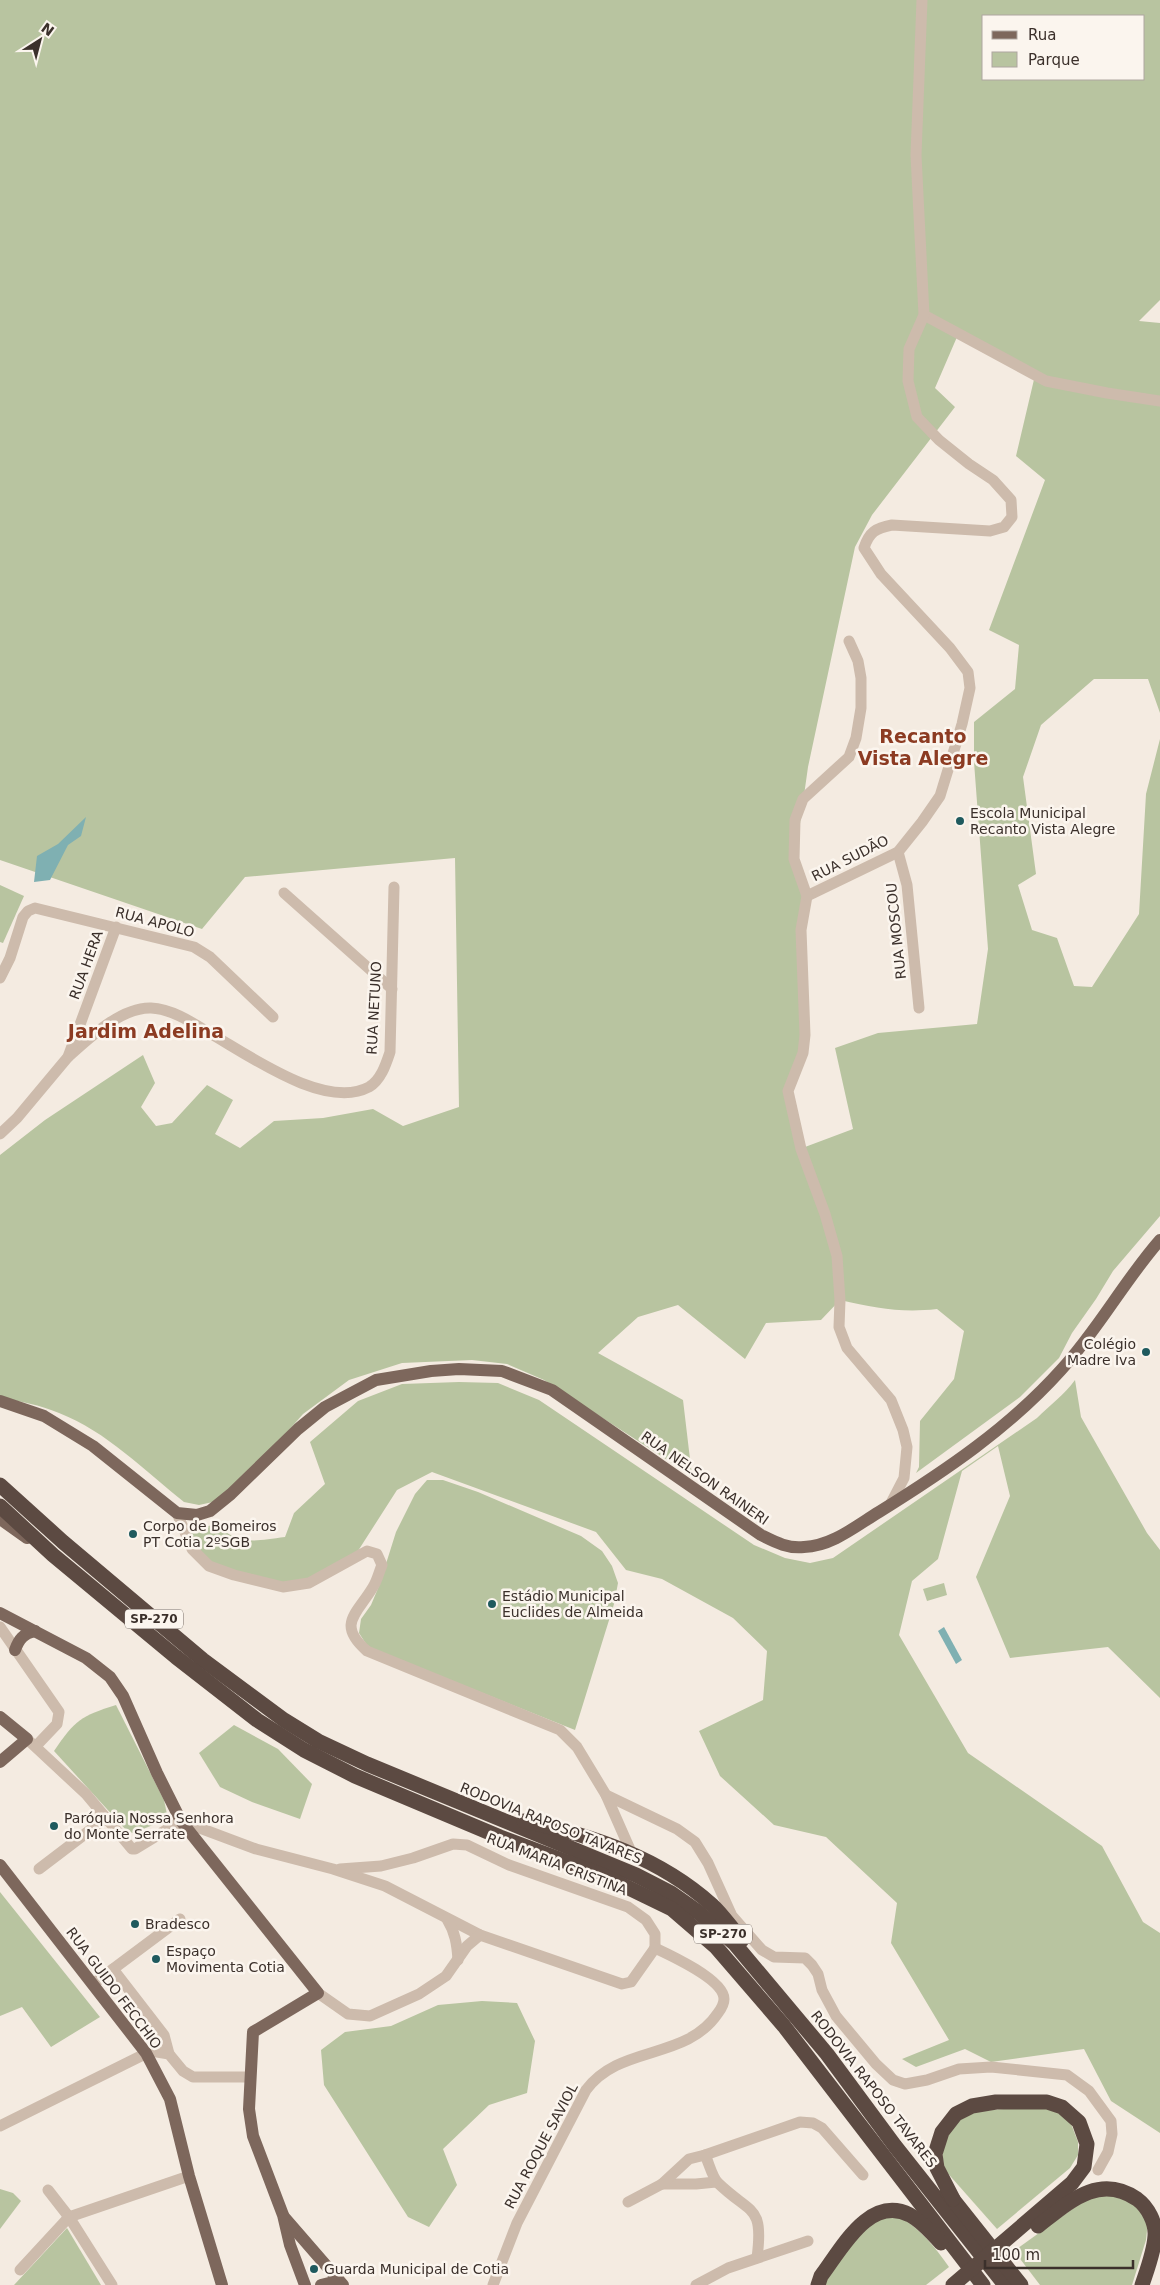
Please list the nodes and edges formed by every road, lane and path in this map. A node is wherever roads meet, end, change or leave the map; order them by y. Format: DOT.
graph roads {
  1 [pos="922,0"];
  2 [pos="924,316"];
  3 [pos="1160,401"];
  4 [pos="849,641"];
  5 [pos="898,852"];
  6 [pos="394,887"];
  7 [pos="284,893"];
  8 [pos="807,896"];
  9 [pos="116,927"];
  10 [pos="0,978"];
  11 [pos="392,989"];
  12 [pos="919,1008"];
  13 [pos="273,1017"];
  14 [pos="68,1057"];
  15 [pos="0,1134"];
  16 [pos="1160,1240"];
  17 [pos="0,1401"];
  18 [pos="0,1485"];
  19 [pos="890,1505"];
  20 [pos="0,1506"];
  21 [pos="177,1513"];
  22 [pos="0,1519"];
  23 [pos="53,1555"];
  24 [pos="0,1613"];
  25 [pos="0,1629"];
  26 [pos="35,1631"];
  27 [pos="15,1650"];
  28 [pos="0,1717"];
  29 [pos="31,1743"];
  30 [pos="0,1762"];
  31 [pos="606,1795"];
  32 [pos="484,1813"];
  33 [pos="106,1818"];
  34 [pos="181,1821"];
  35 [pos="632,1854"];
  36 [pos="0,1865"];
  37 [pos="39,1869"];
  38 [pos="333,1869"];
  39 [pos="180,1919"];
  40 [pos="447,1919"];
  41 [pos="480,1935"];
  42 [pos="655,1948"];
  43 [pos="458,1960"];
  44 [pos="113,1970"];
  45 [pos="93,1984"];
  46 [pos="318,1993"];
  47 [pos="784,2000"];
  48 [pos="146,2053"];
  49 [pos="169,2054"];
  50 [pos="827,2054"];
  51 [pos="249,2077"];
  52 [pos="0,2126"];
  53 [pos="705,2155"];
  54 [pos="1098,2170"];
  55 [pos="863,2175"];
  56 [pos="189,2176"];
  57 [pos="716,2182"];
  58 [pos="662,2184"];
  59 [pos="48,2190"];
  60 [pos="953,2199"];
  61 [pos="628,2202"];
  62 [pos="283,2215"];
  63 [pos="69,2217"];
  64 [pos="1020,2234"];
  65 [pos="808,2241"];
  66 [pos="757,2258"];
  67 [pos="970,2267"];
  68 [pos="20,2270"];
  69 [pos="112,2285"];
  70 [pos="222,2285"];
  71 [pos="305,2285"];
  72 [pos="321,2285"];
  73 [pos="338,2285"];
  74 [pos="343,2285"];
  75 [pos="493,2285"];
  76 [pos="696,2285"];
  77 [pos="818,2285"];
  78 [pos="953,2285"];
  79 [pos="965,2285"];
  80 [pos="983,2285"];
  81 [pos="1005,2285"];
  82 [pos="1021,2285"];
  83 [pos="1142,2285"];
  1 -- 2 [label="street"];
  2 -- 3 [label="street"];
  2 -- 5 [label="street, RUA SUDÃO"];
  4 -- 8 [label="street"];
  5 -- 8 [label="street, RUA SUDÃO"];
  5 -- 12 [label="street, RUA MOSCOU"];
  6 -- 11 [label="street, RUA NETUNO"];
  7 -- 11 [label="street"];
  8 -- 19 [label="street, RUA SUDÃO"];
  9 -- 10 [label="street, RUA APOLO"];
  9 -- 13 [label="street, RUA APOLO"];
  9 -- 14 [label="street, RUA HERA"];
  11 -- 14 [label="street, RUA NETUNO"];
  14 -- 15 [label="street, RUA HERA"];
  16 -- 19 [label="main road, RUA NELSON RAINERI"];
  17 -- 21 [label="main road"];
  18 -- 32 [label="highway, RODOVIA RAPOSO TAVARES / SP-270"];
  19 -- 21 [label="main road, RUA NELSON RAINERI"];
  20 -- 23 [label="highway, SP-270"];
  21 -- 31 [label="street"];
  22 -- 23 [label="main road"];
  23 -- 67 [label="highway, SP-270"];
  24 -- 26 [label="main road"];
  25 -- 27 [label="street"];
  26 -- 27 [label="main road"];
  26 -- 34 [label="main road"];
  27 -- 29 [label="street"];
  28 -- 29 [label="main road"];
  29 -- 30 [label="main road"];
  29 -- 33 [label="street"];
  31 -- 35 [label="street"];
  31 -- 54 [label="street"];
  32 -- 35 [label="highway"];
  32 -- 47 [label="highway, RODOVIA RAPOSO TAVARES / SP-270"];
  33 -- 34 [label="street"];
  33 -- 37 [label="street"];
  34 -- 38 [label="street"];
  34 -- 46 [label="main road"];
  35 -- 47 [label="highway"];
  36 -- 45 [label="main road, RUA GUIDO FECCHIO"];
  38 -- 40 [label="street"];
  38 -- 42 [label="street, RUA MARIA CRISTINA"];
  39 -- 44 [label="street"];
  40 -- 41 [label="street"];
  40 -- 43 [label="street"];
  41 -- 42 [label="street"];
  41 -- 43 [label="street"];
  42 -- 75 [label="street, RUA ROQUE SAVIOL"];
  43 -- 46 [label="street"];
  44 -- 45 [label="street"];
  44 -- 49 [label="street"];
  45 -- 48 [label="main road, RUA GUIDO FECCHIO"];
  46 -- 51 [label="main road"];
  47 -- 50 [label="highway, RODOVIA RAPOSO TAVARES / SP-270"];
  48 -- 49 [label="street"];
  48 -- 52 [label="street"];
  48 -- 56 [label="main road, RUA GUIDO FECCHIO"];
  49 -- 51 [label="street"];
  50 -- 60 [label="highway"];
  50 -- 81 [label="highway, RODOVIA RAPOSO TAVARES / SP-270"];
  51 -- 62 [label="main road"];
  53 -- 55 [label="street"];
  53 -- 57 [label="street"];
  53 -- 58 [label="street"];
  56 -- 63 [label="street"];
  56 -- 70 [label="main road, RUA GUIDO FECCHIO"];
  57 -- 58 [label="street"];
  57 -- 66 [label="street"];
  58 -- 61 [label="street"];
  59 -- 63 [label="street"];
  60 -- 64 [label="highway"];
  60 -- 82 [label="highway"];
  62 -- 71 [label="main road"];
  62 -- 74 [label="main road"];
  63 -- 68 [label="street"];
  63 -- 69 [label="street"];
  64 -- 78 [label="highway"];
  64 -- 79 [label="highway"];
  64 -- 83 [label="highway"];
  65 -- 66 [label="street"];
  66 -- 76 [label="street"];
  67 -- 77 [label="highway"];
  67 -- 80 [label="highway, SP-270"];
  72 -- 73 [label="main road"];
}
